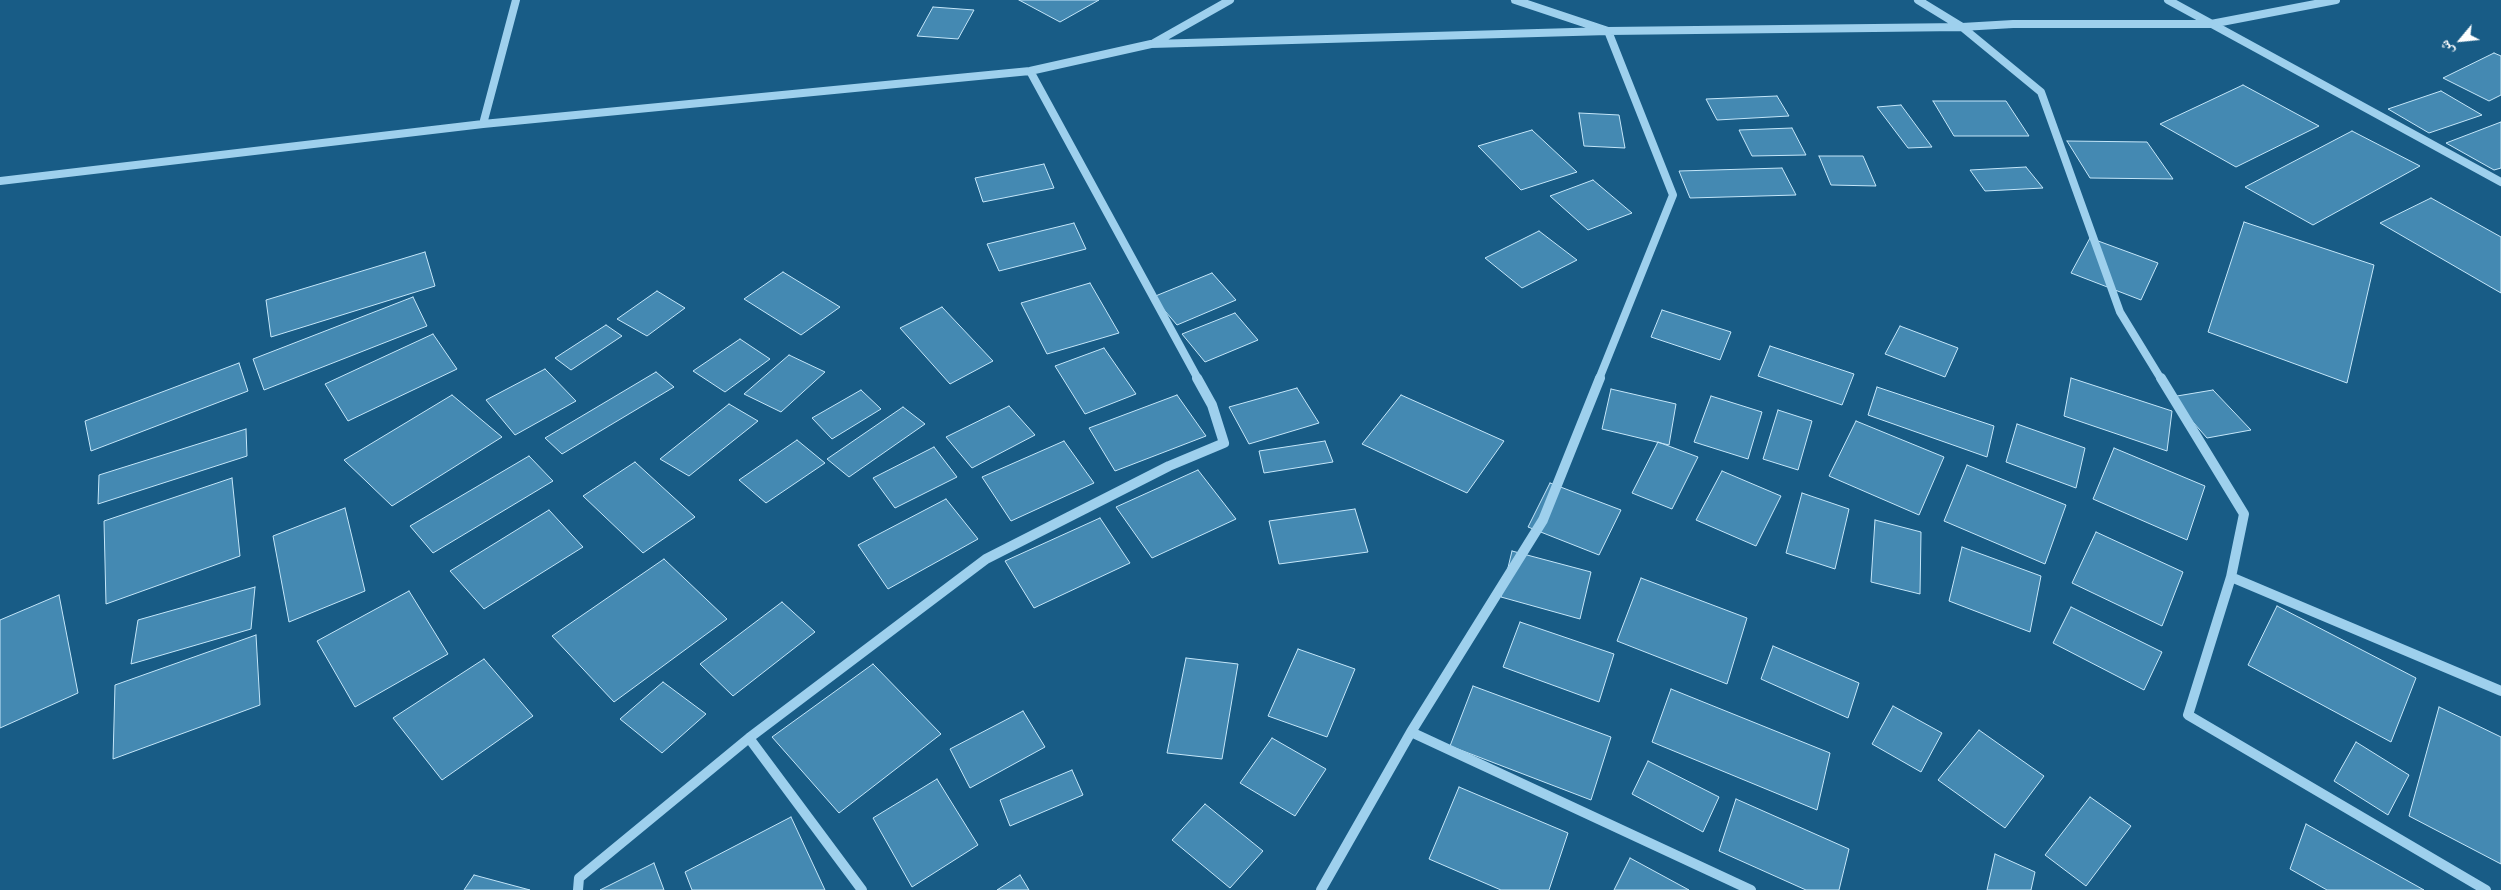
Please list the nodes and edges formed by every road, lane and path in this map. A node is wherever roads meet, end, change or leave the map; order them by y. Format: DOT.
graph roads {
  1 [pos="516,0"];
  2 [pos="1230,0"];
  3 [pos="1515,0"];
  4 [pos="1918,0"];
  5 [pos="2168,0"];
  6 [pos="2336,0"];
  7 [pos="2211,24"];
  8 [pos="1962,27"];
  9 [pos="1608,30"];
  10 [pos="1151,44"];
  11 [pos="1030,71"];
  12 [pos="483,124"];
  13 [pos="0,181"];
  14 [pos="2501,182"];
  15 [pos="2231,577"];
  16 [pos="2501,692"];
  17 [pos="1412,732"];
  18 [pos="749,738"];
  19 [pos="578,890"];
  20 [pos="862,890"];
  21 [pos="1321,890"];
  22 [pos="1751,890"];
  23 [pos="2486,890"];
  1 -- 12 [label="street"];
  2 -- 10 [label="street"];
  3 -- 9 [label="street"];
  4 -- 8 [label="street"];
  5 -- 7 [label="street"];
  6 -- 7 [label="street"];
  7 -- 8 [label="street"];
  7 -- 14 [label="street"];
  8 -- 9 [label="street"];
  8 -- 15 [label="street"];
  9 -- 10 [label="street"];
  9 -- 17 [label="street"];
  10 -- 11 [label="street"];
  11 -- 12 [label="street"];
  11 -- 18 [label="street"];
  12 -- 13 [label="street"];
  15 -- 16 [label="street"];
  15 -- 23 [label="street"];
  17 -- 21 [label="street"];
  17 -- 22 [label="street"];
  18 -- 19 [label="street"];
  18 -- 20 [label="street"];
}
